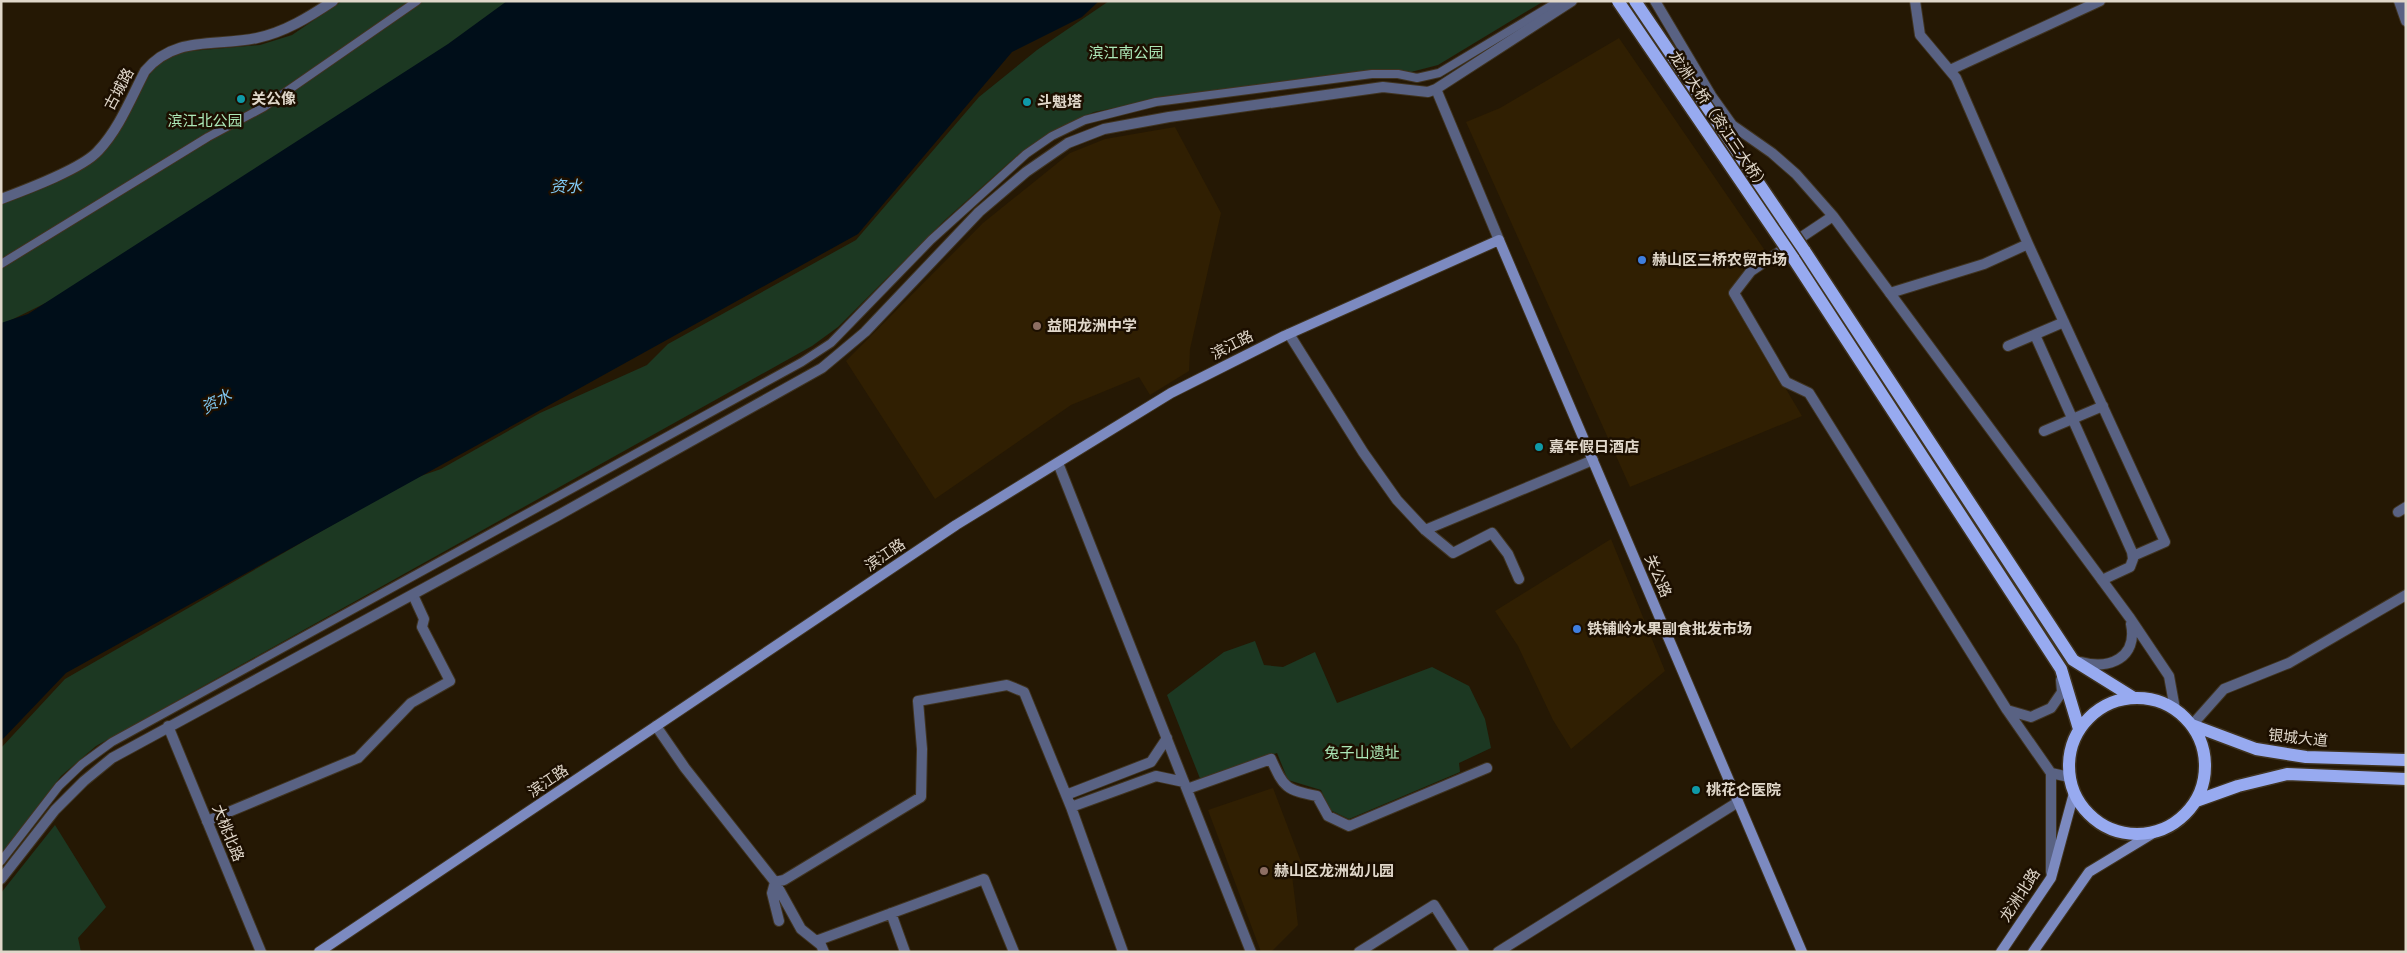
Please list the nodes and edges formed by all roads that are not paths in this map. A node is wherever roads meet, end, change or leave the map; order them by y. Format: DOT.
graph roads {
  1 [pos="333,1"];
  2 [pos="417,1"];
  3 [pos="1559,1"];
  4 [pos="1572,1"];
  5 [pos="1618,1"];
  6 [pos="1635,1"];
  7 [pos="1655,1"];
  8 [pos="1915,1"];
  9 [pos="2100,1"];
  10 [pos="2399,1"];
  11 [pos="2406,21"];
  12 [pos="1950,70"];
  13 [pos="1436,89"];
  14 [pos="1,199"];
  15 [pos="1833,216"];
  16 [pos="1499,240"];
  17 [pos="2028,244"];
  18 [pos="1,264"];
  19 [pos="1890,293"];
  20 [pos="2064,322"];
  21 [pos="1289,334"];
  22 [pos="2035,335"];
  23 [pos="2008,346"];
  24 [pos="2102,406"];
  25 [pos="2072,419"];
  26 [pos="2044,431"];
  27 [pos="1592,460"];
  28 [pos="1058,463"];
  29 [pos="1425,530"];
  30 [pos="2133,556"];
  31 [pos="1519,579"];
  32 [pos="2102,580"];
  33 [pos="413,595"];
  34 [pos="2406,595"];
  35 [pos="2130,618"];
  36 [pos="2073,660"];
  37 [pos="2061,669"];
  38 [pos="2134,698"];
  39 [pos="2175,709"];
  40 [pos="2007,710"];
  41 [pos="2192,725"];
  42 [pos="168,726"];
  43 [pos="656,726"];
  44 [pos="2079,730"];
  45 [pos="1166,738"];
  46 [pos="2406,760"];
  47 [pos="1487,768"];
  48 [pos="2051,773"];
  49 [pos="2069,777"];
  50 [pos="2406,779"];
  51 [pos="1185,786"];
  52 [pos="2074,793"];
  53 [pos="1066,795"];
  54 [pos="1738,802"];
  55 [pos="2196,802"];
  56 [pos="1071,807"];
  57 [pos="207,821"];
  58 [pos="2154,832"];
  59 [pos="1,861"];
  60 [pos="2051,878"];
  61 [pos="1,879"];
  62 [pos="775,882"];
  63 [pos="891,914"];
  64 [pos="779,921"];
  65 [pos="816,941"];
  66 [pos="1121,951"];
  67 [pos="261,952"];
  68 [pos="319,952"];
  69 [pos="824,952"];
  70 [pos="905,952"];
  71 [pos="1014,952"];
  72 [pos="1250,952"];
  73 [pos="1358,952"];
  74 [pos="1464,952"];
  75 [pos="1498,952"];
  76 [pos="1802,952"];
  77 [pos="2001,952"];
  78 [pos="2033,952"];
  1 -- 14 [label="street, 古城路"];
  2 -- 18 [label="street"];
  3 -- 59 [label="street"];
  4 -- 13 [label="street"];
  5 -- 37 [label="main road, 龙洲大桥（资江三大桥）, bridge"];
  6 -- 36 [label="main road, 龙洲大桥（资江三大桥）, bridge"];
  7 -- 15 [label="street"];
  8 -- 12 [label="street"];
  9 -- 12 [label="street"];
  10 -- 11 [label="street"];
  12 -- 17 [label="street"];
  13 -- 16 [label="street"];
  13 -- 33 [label="street"];
  15 -- 19 [label="street"];
  15 -- 40 [label="street"];
  16 -- 21 [label="main road, 滨江路"];
  16 -- 27 [label="main road, 关公路"];
  17 -- 19 [label="street"];
  17 -- 20 [label="street"];
  19 -- 32 [label="street"];
  20 -- 22 [label="street"];
  20 -- 24 [label="street"];
  21 -- 28 [label="main road, 滨江路"];
  21 -- 29 [label="street"];
  22 -- 23 [label="street"];
  22 -- 25 [label="street"];
  24 -- 25 [label="street"];
  24 -- 30 [label="street"];
  25 -- 26 [label="street"];
  25 -- 30 [label="street"];
  27 -- 29 [label="street"];
  27 -- 54 [label="main road, 关公路"];
  28 -- 43 [label="main road, 滨江路"];
  28 -- 45 [label="street"];
  29 -- 31 [label="street"];
  30 -- 32 [label="street"];
  32 -- 35 [label="street"];
  33 -- 42 [label="street"];
  33 -- 57 [label="street"];
  34 -- 41 [label="street"];
  35 -- 36 [label="street"];
  35 -- 39 [label="street"];
  36 -- 38 [label="main road"];
  37 -- 40 [label="street"];
  37 -- 44 [label="main road, 龙洲大桥（资江三大桥）"];
  38 -- 39 [label="main road"];
  38 -- 44 [label="main road"];
  39 -- 41 [label="main road"];
  40 -- 48 [label="street"];
  41 -- 46 [label="main road, 银城大道"];
  41 -- 55 [label="main road"];
  42 -- 57 [label="street, 大桃北路"];
  42 -- 61 [label="street"];
  43 -- 62 [label="street"];
  43 -- 68 [label="main road, 滨江路"];
  44 -- 49 [label="main road"];
  45 -- 51 [label="street"];
  45 -- 53 [label="street"];
  47 -- 51 [label="street"];
  48 -- 49 [label="street"];
  48 -- 60 [label="street"];
  49 -- 52 [label="main road"];
  50 -- 55 [label="main road"];
  51 -- 56 [label="street"];
  51 -- 72 [label="street"];
  52 -- 58 [label="main road"];
  52 -- 60 [label="main road, 龙洲北路"];
  53 -- 56 [label="street"];
  53 -- 62 [label="street"];
  54 -- 75 [label="street"];
  54 -- 76 [label="main road, 关公路"];
  55 -- 58 [label="main road"];
  56 -- 66 [label="street"];
  57 -- 67 [label="street, 大桃北路"];
  58 -- 78 [label="main road"];
  60 -- 77 [label="main road, 龙洲北路"];
  62 -- 64 [label="street"];
  62 -- 65 [label="street"];
  63 -- 65 [label="street"];
  63 -- 70 [label="street"];
  63 -- 71 [label="street"];
  65 -- 69 [label="street"];
  73 -- 74 [label="street"];
}
